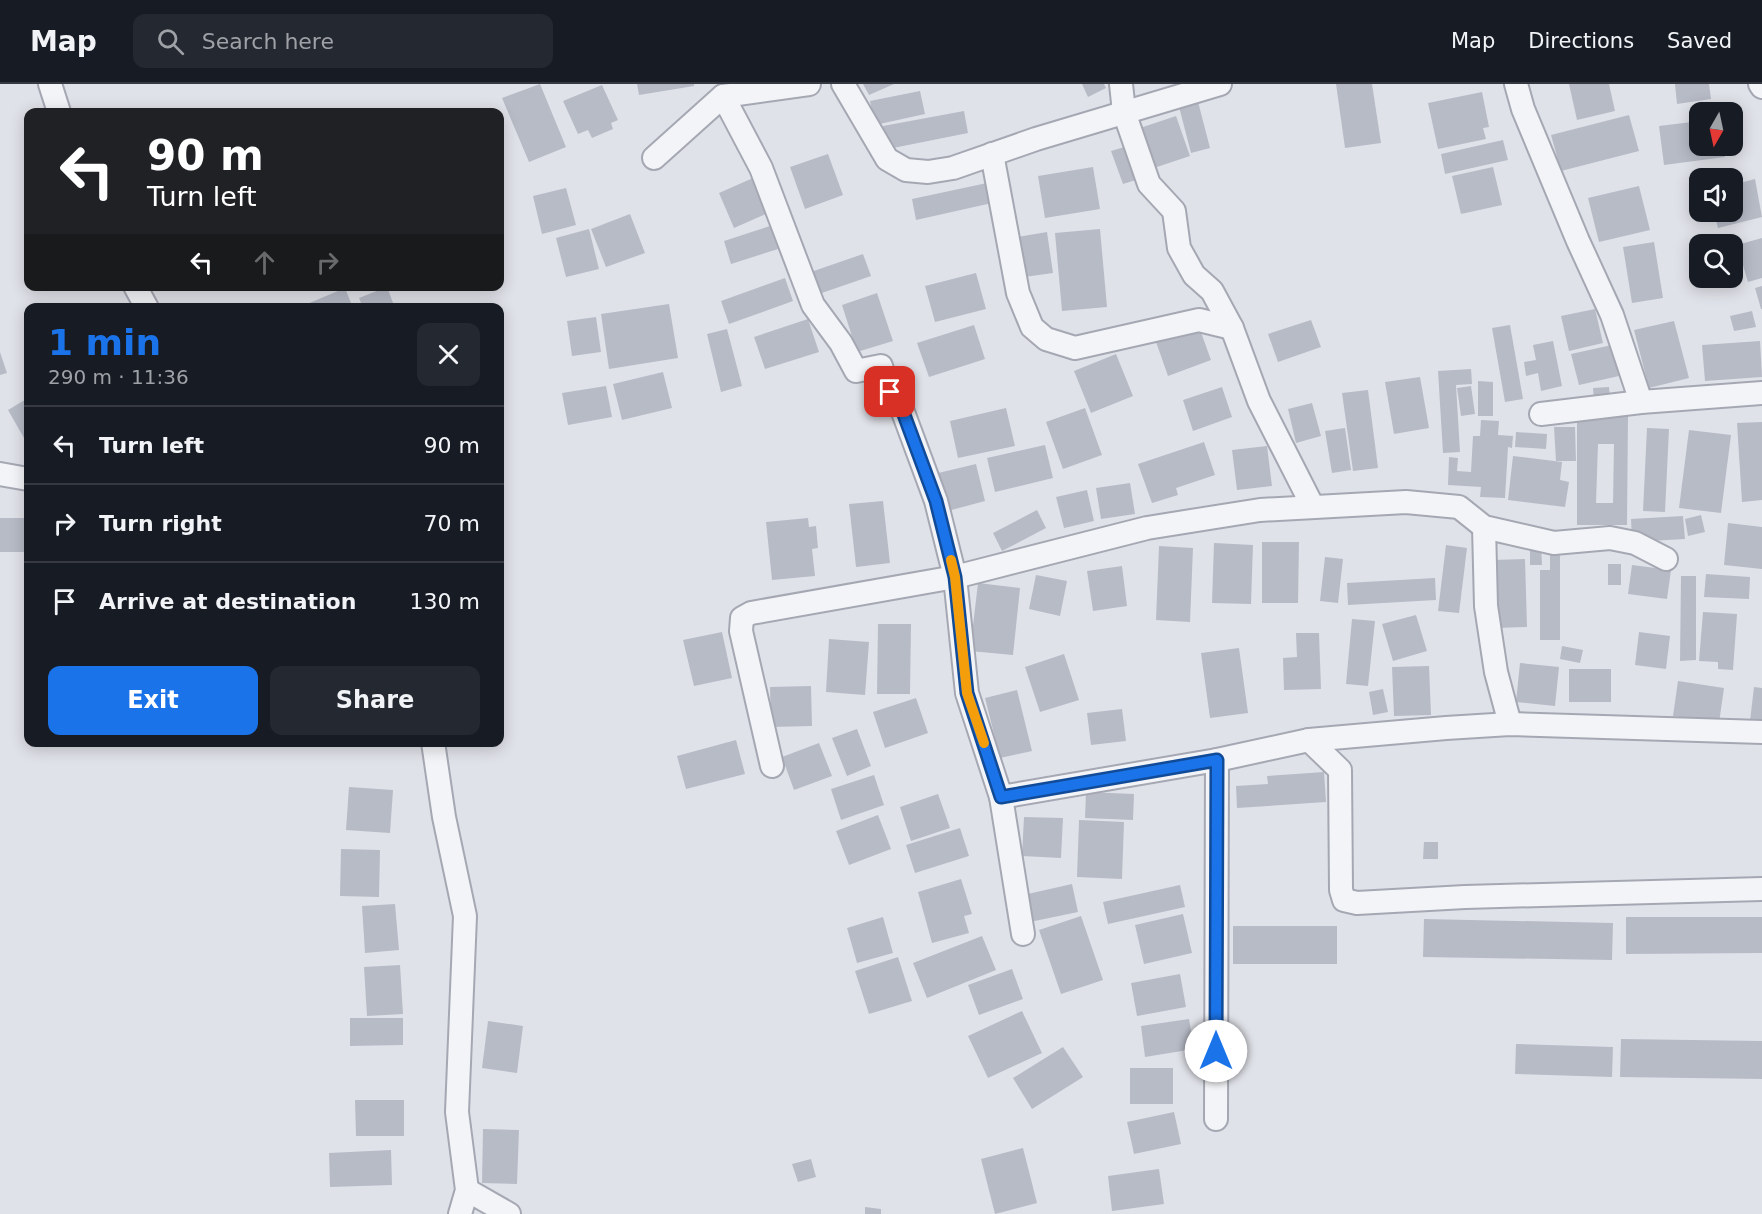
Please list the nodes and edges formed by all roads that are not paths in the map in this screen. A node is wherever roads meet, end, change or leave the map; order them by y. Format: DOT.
graph roads {
  1 [pos="50,84"];
  2 [pos="809,84"];
  3 [pos="843,84"];
  4 [pos="1121,84"];
  5 [pos="1220,84"];
  6 [pos="1516,84"];
  7 [pos="723,96"];
  8 [pos="57,108"];
  9 [pos="1124,112"];
  10 [pos="992,154"];
  11 [pos="654,158"];
  12 [pos="1232,328"];
  13 [pos="1762,393"];
  14 [pos="1641,402"];
  15 [pos="1541,414"];
  16 [pos="0,474"];
  17 [pos="24,477"];
  18 [pos="1313,507"];
  19 [pos="1484,527"];
  20 [pos="1666,559"];
  21 [pos="955,577"];
  22 [pos="1510,724"];
  23 [pos="1762,732"];
  24 [pos="1309,740"];
  25 [pos="434,747"];
  26 [pos="1217,760"];
  27 [pos="772,766"];
  28 [pos="1001,797"];
  29 [pos="1762,889"];
  30 [pos="1023,934"];
  31 [pos="1216,1119"];
  32 [pos="467,1190"];
  33 [pos="460,1214"];
  34 [pos="509,1214"];
  1 -- 8 [label="street"];
  2 -- 7 [label="street"];
  3 -- 10 [label="street"];
  4 -- 9 [label="street"];
  5 -- 9 [label="street"];
  6 -- 14 [label="street"];
  7 -- 11 [label="street"];
  7 -- 21 [label="street"];
  9 -- 10 [label="street"];
  9 -- 12 [label="street"];
  10 -- 12 [label="street"];
  12 -- 18 [label="street"];
  13 -- 14 [label="street"];
  14 -- 15 [label="street"];
  16 -- 17 [label="street"];
  18 -- 19 [label="street"];
  18 -- 21 [label="street"];
  19 -- 20 [label="street"];
  19 -- 22 [label="street"];
  21 -- 27 [label="street"];
  21 -- 28 [label="street"];
  22 -- 23 [label="street"];
  22 -- 24 [label="street"];
  24 -- 26 [label="street"];
  24 -- 29 [label="street"];
  25 -- 32 [label="street"];
  26 -- 28 [label="street"];
  26 -- 31 [label="street"];
  28 -- 30 [label="street"];
  32 -- 33 [label="street"];
  32 -- 34 [label="street"];
}
